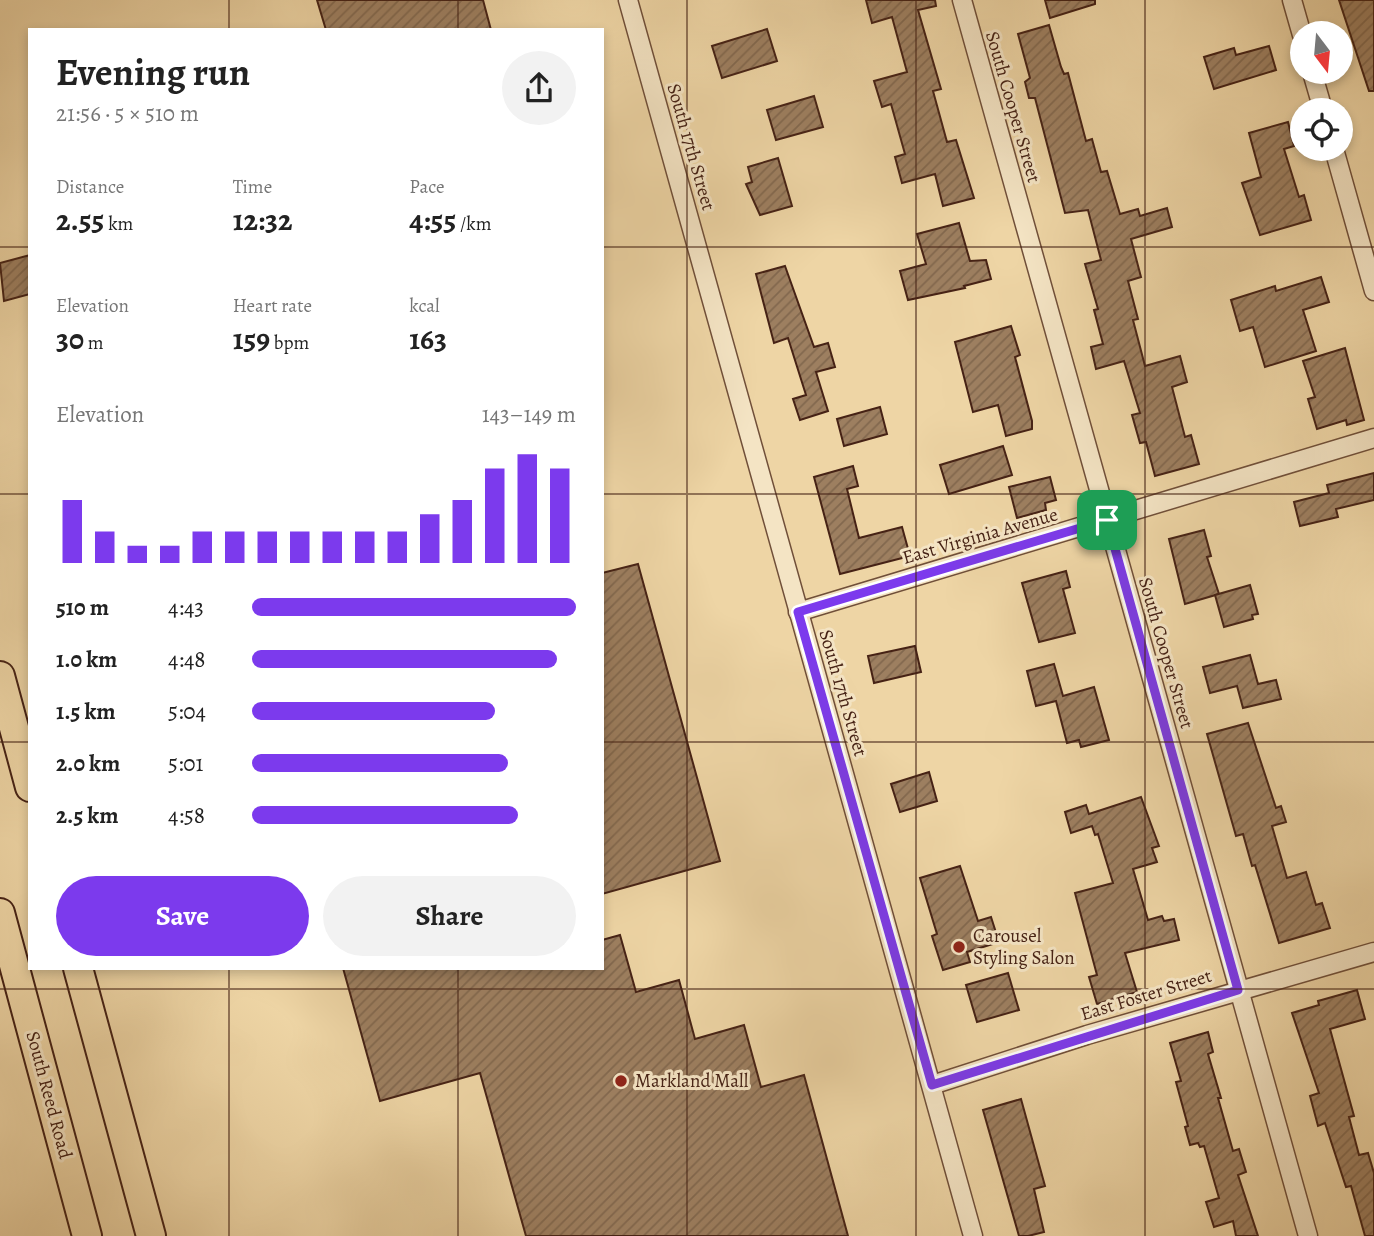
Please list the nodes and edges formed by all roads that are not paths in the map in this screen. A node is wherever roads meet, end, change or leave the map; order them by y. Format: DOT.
graph roads {
  1 [pos="628,0"];
  2 [pos="962,0"];
  3 [pos="1292,0"];
  4 [pos="1298,21"];
  5 [pos="1337,161"];
  6 [pos="1374,291"];
  7 [pos="1374,438"];
  8 [pos="1107,520"];
  9 [pos="798,612"];
  10 [pos="0,676"];
  11 [pos="28,780"];
  12 [pos="0,913"];
  13 [pos="1374,952"];
  14 [pos="79,970"];
  15 [pos="1238,990"];
  16 [pos="932,1085"];
  17 [pos="87,1236"];
  18 [pos="151,1236"];
  19 [pos="973,1236"];
  20 [pos="1308,1236"];
  1 -- 9 [label="street, South 17th Street"];
  2 -- 8 [label="street, South Cooper Street"];
  3 -- 4 [label="street"];
  5 -- 6 [label="street"];
  7 -- 8 [label="street, East Virginia Avenue"];
  8 -- 9 [label="street, East Virginia Avenue"];
  8 -- 15 [label="street, South Cooper Street"];
  9 -- 16 [label="street, South 17th Street"];
  10 -- 11 [label="main road"];
  12 -- 17 [label="main road, South Reed Road"];
  13 -- 15 [label="street, East Foster Street"];
  14 -- 18 [label="main road"];
  15 -- 16 [label="street, East Foster Street"];
  15 -- 20 [label="street, South Cooper Street"];
  16 -- 19 [label="street, South 17th Street"];
}
